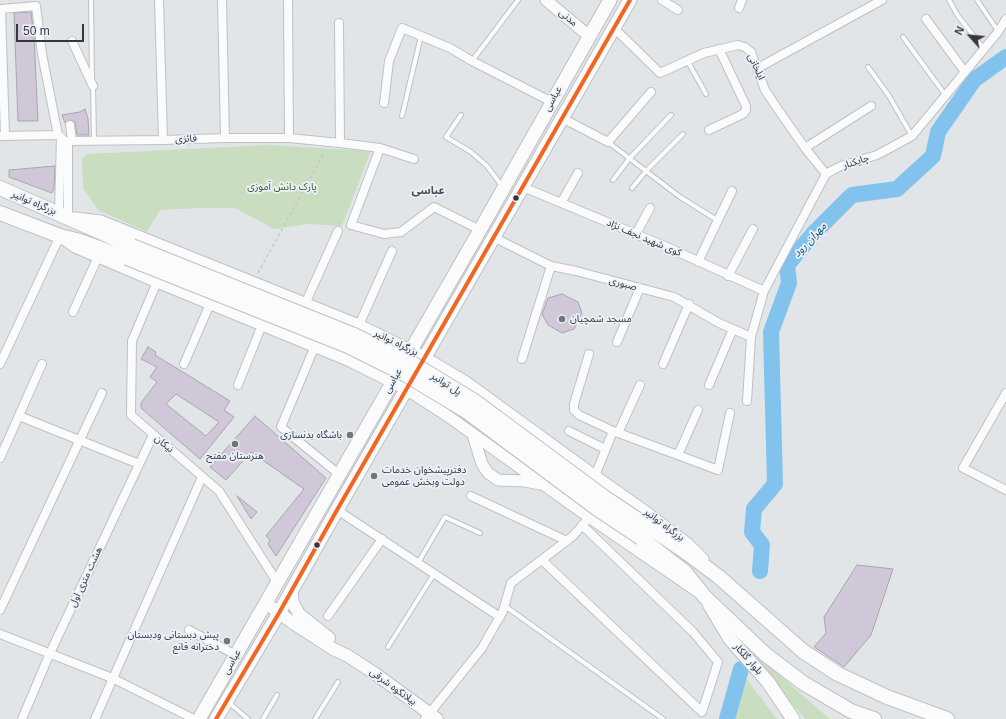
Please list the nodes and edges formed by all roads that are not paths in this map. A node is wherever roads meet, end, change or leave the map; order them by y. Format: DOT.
graph roads {
  1 [pos="91,0"];
  2 [pos="159,0"];
  3 [pos="222,0"];
  4 [pos="288,0"];
  5 [pos="518,0"];
  6 [pos="546,0"];
  7 [pos="610,0"];
  8 [pos="630,0"];
  9 [pos="662,0"];
  10 [pos="882,0"];
  11 [pos="949,0"];
  12 [pos="977,0"];
  13 [pos="678,10"];
  14 [pos="926,18"];
  15 [pos="1006,19"];
  16 [pos="339,24"];
  17 [pos="614,28"];
  18 [pos="998,32"];
  19 [pos="421,36"];
  20 [pos="589,36"];
  21 [pos="903,36"];
  22 [pos="72,41"];
  23 [pos="719,49"];
  24 [pos="984,49"];
  25 [pos="687,60"];
  26 [pos="472,61"];
  27 [pos="868,67"];
  28 [pos="758,68"];
  29 [pos="966,72"];
  30 [pos="93,86"];
  31 [pos="652,92"];
  32 [pos="706,94"];
  33 [pos="946,96"];
  34 [pos="554,97"];
  35 [pos="572,101"];
  36 [pos="384,103"];
  37 [pos="871,106"];
  38 [pos="461,114"];
  39 [pos="671,115"];
  40 [pos="402,116"];
  41 [pos="562,118"];
  42 [pos="70,125"];
  43 [pos="709,130"];
  44 [pos="683,134"];
  45 [pos="2,136"];
  46 [pos="912,136"];
  47 [pos="65,138"];
  48 [pos="225,138"];
  49 [pos="289,138"];
  50 [pos="163,140"];
  51 [pos="94,141"];
  52 [pos="608,142"];
  53 [pos="340,143"];
  54 [pos="380,148"];
  55 [pos="804,148"];
  56 [pos="414,159"];
  57 [pos="629,159"];
  58 [pos="646,171"];
  59 [pos="578,173"];
  60 [pos="826,174"];
  61 [pos="612,180"];
  62 [pos="523,186"];
  63 [pos="0,188"];
  64 [pos="504,188"];
  65 [pos="632,188"];
  66 [pos="732,191"];
  67 [pos="561,203"];
  68 [pos="650,208"];
  69 [pos="0,213"];
  70 [pos="63,215"];
  71 [pos="717,220"];
  72 [pos="753,229"];
  73 [pos="480,230"];
  74 [pos="338,231"];
  75 [pos="636,234"];
  76 [pos="60,236"];
  77 [pos="493,237"];
  78 [pos="392,251"];
  79 [pos="129,252"];
  80 [pos="98,257"];
  81 [pos="698,262"];
  82 [pos="551,266"];
  83 [pos="728,276"];
  84 [pos="157,282"];
  85 [pos="640,288"];
  86 [pos="764,291"];
  87 [pos="210,304"];
  88 [pos="304,304"];
  89 [pos="689,304"];
  90 [pos="73,312"];
  91 [pos="262,325"];
  92 [pos="363,327"];
  93 [pos="733,329"];
  94 [pos="751,337"];
  95 [pos="617,342"];
  96 [pos="315,346"];
  97 [pos="411,350"];
  98 [pos="589,354"];
  99 [pos="424,357"];
  100 [pos="522,359"];
  101 [pos="350,361"];
  102 [pos="0,364"];
  103 [pos="42,364"];
  104 [pos="184,364"];
  105 [pos="663,364"];
  106 [pos="393,382"];
  107 [pos="466,382"];
  108 [pos="238,385"];
  109 [pos="640,385"];
  110 [pos="709,385"];
  111 [pos="406,389"];
  112 [pos="102,393"];
  113 [pos="1006,393"];
  114 [pos="747,401"];
  115 [pos="698,410"];
  116 [pos="730,413"];
  117 [pos="445,414"];
  118 [pos="19,416"];
  119 [pos="569,431"];
  120 [pos="615,432"];
  121 [pos="153,435"];
  122 [pos="473,435"];
  123 [pos="80,440"];
  124 [pos="605,449"];
  125 [pos="678,455"];
  126 [pos="0,458"];
  127 [pos="140,464"];
  128 [pos="340,475"];
  129 [pos="595,476"];
  130 [pos="202,477"];
  131 [pos="544,485"];
  132 [pos="1005,487"];
  133 [pos="471,496"];
  134 [pos="337,510"];
  135 [pos="586,521"];
  136 [pos="480,533"];
  137 [pos="645,533"];
  138 [pos="382,539"];
  139 [pos="567,541"];
  140 [pos="542,560"];
  141 [pos="418,563"];
  142 [pos="434,573"];
  143 [pos="720,577"];
  144 [pos="277,582"];
  145 [pos="291,591"];
  146 [pos="705,597"];
  147 [pos="266,603"];
  148 [pos="504,605"];
  149 [pos="0,610"];
  150 [pos="279,613"];
  151 [pos="328,616"];
  152 [pos="500,617"];
  153 [pos="189,630"];
  154 [pos="0,634"];
  155 [pos="388,647"];
  156 [pos="50,653"];
  157 [pos="236,655"];
  158 [pos="348,656"];
  159 [pos="112,678"];
  160 [pos="338,682"];
  161 [pos="277,695"];
  162 [pos="226,701"];
  163 [pos="702,716"];
  164 [pos="430,717"];
  165 [pos="22,719"];
  166 [pos="95,719"];
  167 [pos="194,719"];
  168 [pos="199,719"];
  169 [pos="216,719"];
  170 [pos="248,719"];
  171 [pos="263,719"];
  172 [pos="315,719"];
  173 [pos="664,719"];
  174 [pos="793,719"];
  175 [pos="874,719"];
  176 [pos="947,719"];
  1 -- 30 [label="lane"];
  2 -- 50 [label="street"];
  3 -- 48 [label="street"];
  4 -- 49 [label="street"];
  5 -- 26 [label="lane"];
  6 -- 20 [label="street, مدنی"];
  7 -- 20 [label="main road, عباسى"];
  8 -- 17 [label="main road, عباسى"];
  9 -- 13 [label="street"];
  10 -- 28 [label="street"];
  11 -- 24 [label="lane"];
  12 -- 18 [label="lane"];
  14 -- 29 [label="street"];
  15 -- 18 [label="street, چایکنار"];
  16 -- 53 [label="street"];
  17 -- 25 [label="street, ایلخانی"];
  17 -- 35 [label="main road, عباسى"];
  18 -- 24 [label="street, چایکنار"];
  19 -- 26 [label="street"];
  19 -- 36 [label="street"];
  19 -- 40 [label="lane"];
  20 -- 34 [label="main road, عباسى"];
  21 -- 33 [label="lane"];
  22 -- 30 [label="street"];
  23 -- 25 [label="street, ایلخانی"];
  23 -- 28 [label="street, ایلخانی"];
  23 -- 43 [label="street"];
  24 -- 29 [label="street, چایکنار"];
  25 -- 32 [label="lane"];
  26 -- 34 [label="street"];
  27 -- 46 [label="lane"];
  28 -- 55 [label="street, ایلخانی"];
  29 -- 33 [label="street, چایکنار"];
  30 -- 51 [label="lane"];
  31 -- 52 [label="street"];
  33 -- 46 [label="street, چایکنار"];
  34 -- 35 [label="main road"];
  34 -- 64 [label="main road, عباسى"];
  35 -- 41 [label="main road, عباسى"];
  37 -- 55 [label="street"];
  38 -- 64 [label="lane"];
  39 -- 57 [label="lane"];
  41 -- 52 [label="street"];
  41 -- 62 [label="main road, عباسى"];
  42 -- 47 [label="street"];
  44 -- 58 [label="lane"];
  45 -- 47 [label="street, فائزی"];
  45 -- 47 [label="street"];
  46 -- 60 [label="street, چایکنار"];
  47 -- 51 [label="street, فائزی"];
  47 -- 70 [label="street"];
  48 -- 49 [label="street, فائزی"];
  48 -- 50 [label="street, فائزی"];
  49 -- 53 [label="street, فائزی"];
  50 -- 51 [label="street, فائزی"];
  52 -- 57 [label="lane"];
  53 -- 54 [label="street, فائزی"];
  54 -- 56 [label="street, فائزی"];
  54 -- 73 [label="street"];
  55 -- 60 [label="street, ایلخانی"];
  57 -- 58 [label="lane"];
  57 -- 61 [label="lane"];
  58 -- 65 [label="lane"];
  58 -- 71 [label="lane"];
  59 -- 67 [label="street"];
  60 -- 86 [label="street"];
  62 -- 67 [label="street, کوی شهید نجف نژاد"];
  62 -- 77 [label="main road, عباسى"];
  63 -- 70 [label="highway, بزرگراه توانیر"];
  64 -- 73 [label="main road, عباسى"];
  66 -- 71 [label="street"];
  67 -- 75 [label="street, کوی شهید نجف نژاد"];
  68 -- 75 [label="street"];
  69 -- 76 [label="highway, بزرگراه توانیر"];
  70 -- 79 [label="highway, بزرگراه توانیر"];
  70 -- 88 [label="street, بزرگراه توانیر"];
  71 -- 81 [label="street"];
  72 -- 83 [label="street"];
  73 -- 97 [label="main road, عباسى"];
  74 -- 88 [label="street"];
  75 -- 81 [label="street, کوی شهید نجف نژاد"];
  76 -- 79 [label="highway, بزرگراه توانیر"];
  76 -- 80 [label="street, بزرگراه توانیر"];
  76 -- 102 [label="street"];
  77 -- 82 [label="street, صبوری"];
  77 -- 99 [label="main road, عباسى"];
  78 -- 92 [label="street"];
  79 -- 137 [label="highway, پل توانیر, bridge"];
  80 -- 84 [label="street, بزرگراه توانیر"];
  80 -- 90 [label="street"];
  81 -- 83 [label="street, کوی شهید نجف نژاد"];
  82 -- 85 [label="street, صبوری"];
  82 -- 100 [label="street"];
  83 -- 86 [label="street, کوی شهید نجف نژاد"];
  84 -- 87 [label="street, بزرگراه توانیر"];
  84 -- 121 [label="street, نیکان"];
  85 -- 89 [label="street, صبوری"];
  85 -- 95 [label="street"];
  86 -- 94 [label="street"];
  87 -- 91 [label="street, بزرگراه توانیر"];
  87 -- 104 [label="street"];
  88 -- 92 [label="street, بزرگراه توانیر"];
  89 -- 93 [label="street, صبوری"];
  89 -- 105 [label="street"];
  91 -- 96 [label="street, بزرگراه توانیر"];
  91 -- 108 [label="street"];
  92 -- 97 [label="street, بزرگراه توانیر"];
  92 -- 101 [label="street"];
  93 -- 94 [label="street, صبوری"];
  93 -- 110 [label="street"];
  94 -- 114 [label="street"];
  96 -- 101 [label="street, بزرگراه توانیر"];
  96 -- 128 [label="street"];
  97 -- 99 [label="street, بزرگراه توانیر"];
  97 -- 106 [label="main road, عباسى"];
  98 -- 120 [label="street"];
  99 -- 107 [label="street, بزرگراه توانیر"];
  99 -- 111 [label="main road, عباسى"];
  101 -- 106 [label="street, بزرگراه توانیر"];
  103 -- 118 [label="street"];
  106 -- 111 [label="street, بزرگراه توانیر"];
  106 -- 128 [label="main road, عباسى"];
  107 -- 117 [label="street"];
  107 -- 129 [label="street, بزرگراه توانیر"];
  109 -- 120 [label="street"];
  111 -- 117 [label="street, بزرگراه توانیر"];
  111 -- 134 [label="main road, عباسى"];
  112 -- 123 [label="street"];
  113 -- 132 [label="street"];
  115 -- 125 [label="street"];
  116 -- 125 [label="street"];
  117 -- 122 [label="street, بزرگراه توانیر"];
  118 -- 123 [label="street"];
  118 -- 126 [label="street"];
  119 -- 124 [label="street"];
  120 -- 124 [label="street"];
  120 -- 125 [label="street"];
  121 -- 127 [label="street, هشت متری اول"];
  121 -- 130 [label="street, نیکان"];
  122 -- 131 [label="street, بزرگراه توانیر"];
  122 -- 131 [label="street"];
  123 -- 127 [label="street"];
  123 -- 149 [label="street"];
  124 -- 129 [label="street"];
  127 -- 156 [label="street, هشت متری اول"];
  128 -- 144 [label="main road, عباسى"];
  129 -- 143 [label="street, بزرگراه توانیر"];
  130 -- 144 [label="street, نیکان"];
  130 -- 159 [label="street"];
  131 -- 135 [label="street, بزرگراه توانیر"];
  133 -- 139 [label="street"];
  134 -- 138 [label="street"];
  134 -- 145 [label="main road, عباسى"];
  135 -- 139 [label="street"];
  135 -- 146 [label="street, بزرگراه توانیر"];
  135 -- 163 [label="street"];
  136 -- 141 [label="lane"];
  137 -- 143 [label="highway, بزرگراه توانیر"];
  137 -- 146 [label="highway, بزرگراه توانیر"];
  138 -- 141 [label="street"];
  138 -- 151 [label="street"];
  139 -- 140 [label="street"];
  140 -- 148 [label="street"];
  140 -- 163 [label="street"];
  141 -- 142 [label="street"];
  142 -- 152 [label="street"];
  142 -- 155 [label="lane"];
  143 -- 176 [label="highway, بزرگراه توانیر"];
  144 -- 147 [label="main road, عباسى"];
  145 -- 150 [label="main road, عباسى"];
  145 -- 158 [label="main road, بیلانکوه شرقی"];
  146 -- 174 [label="main road, بلوار گلکار"];
  146 -- 175 [label="highway, بزرگراه توانیر"];
  147 -- 150 [label="main road, بیلانکوه شرقی"];
  147 -- 157 [label="main road, عباسى"];
  148 -- 152 [label="street"];
  148 -- 173 [label="lane"];
  150 -- 158 [label="main road, بیلانکوه شرقی"];
  150 -- 162 [label="main road, عباسى"];
  152 -- 164 [label="street"];
  153 -- 157 [label="street"];
  154 -- 156 [label="street"];
  156 -- 159 [label="street"];
  156 -- 165 [label="street, هشت متری اول"];
  157 -- 168 [label="main road, عباسى"];
  158 -- 164 [label="main road, بیلانکوه شرقی"];
  159 -- 166 [label="street"];
  159 -- 167 [label="street"];
  160 -- 172 [label="lane"];
  161 -- 171 [label="lane"];
  162 -- 169 [label="main road, عباسى"];
  162 -- 170 [label="lane"];
}
